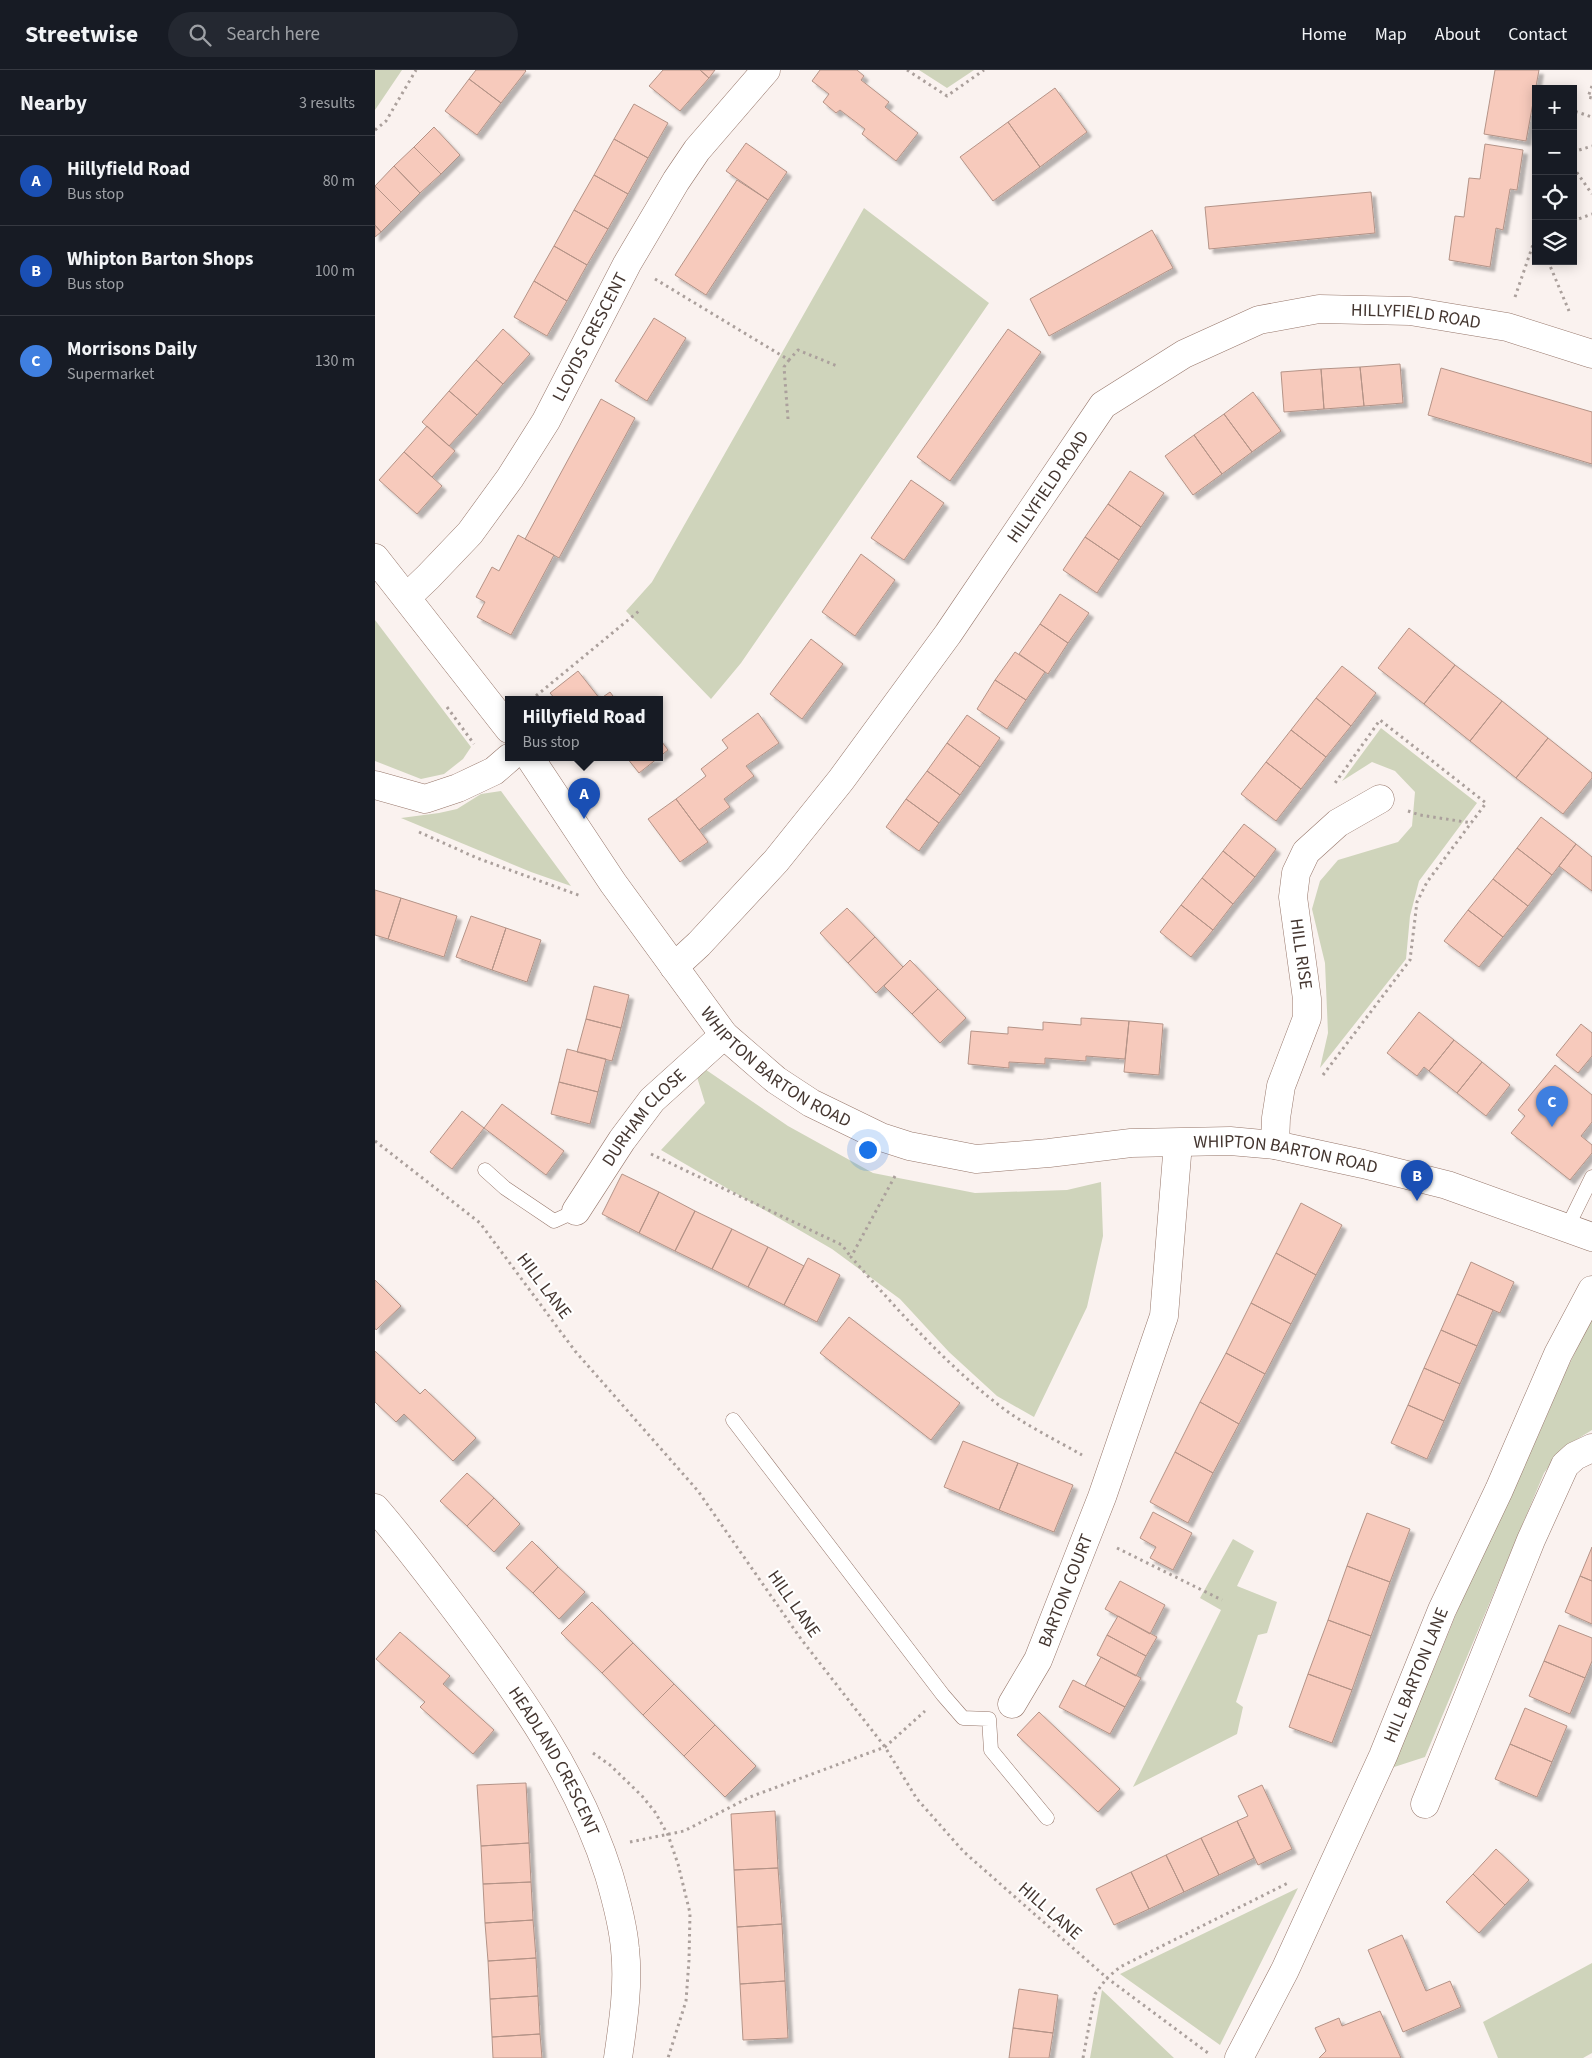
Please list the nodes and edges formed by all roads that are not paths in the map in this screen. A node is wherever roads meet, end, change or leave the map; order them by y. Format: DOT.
graph roads {
  1 [pos="765,70"];
  2 [pos="1589,353"];
  3 [pos="375,558"];
  4 [pos="407,597"];
  5 [pos="505,724"];
  6 [pos="532,761"];
  7 [pos="502,764"];
  8 [pos="375,785"];
  9 [pos="1380,799"];
  10 [pos="674,967"];
  11 [pos="724,1035"];
  12 [pos="1178,1143"];
  13 [pos="1275,1145"];
  14 [pos="485,1170"];
  15 [pos="1592,1178"];
  16 [pos="576,1211"];
  17 [pos="1580,1232"];
  18 [pos="1592,1290"];
  19 [pos="733,1420"];
  20 [pos="1592,1448"];
  21 [pos="1111,1472"];
  22 [pos="375,1508"];
  23 [pos="1001,1711"];
  24 [pos="1425,1804"];
  25 [pos="1047,1818"];
  26 [pos="618,2058"];
  27 [pos="1239,2058"];
  1 -- 4 [label="street, LLOYDS CRESCENT"];
  2 -- 10 [label="street, HILLYFIELD ROAD"];
  3 -- 4 [label="street"];
  4 -- 5 [label="street"];
  6 -- 10 [label="street, WHIPTON BARTON ROAD"];
  7 -- 8 [label="street"];
  9 -- 13 [label="street, HILL RISE"];
  10 -- 11 [label="street, WHIPTON BARTON ROAD"];
  11 -- 12 [label="street, WHIPTON BARTON ROAD"];
  11 -- 16 [label="street, DURHAM CLOSE"];
  12 -- 13 [label="street, WHIPTON BARTON ROAD"];
  12 -- 21 [label="street, WHIPTON BARTON ROAD"];
  13 -- 17 [label="street, WHIPTON BARTON ROAD"];
  14 -- 16 [label="lane"];
  15 -- 17 [label="lane"];
  18 -- 27 [label="street, HILL BARTON LANE"];
  19 -- 23 [label="lane"];
  20 -- 24 [label="street"];
  21 -- 23 [label="street, BARTON COURT"];
  22 -- 26 [label="street, HEADLAND CRESCENT"];
  23 -- 25 [label="lane"];
}
